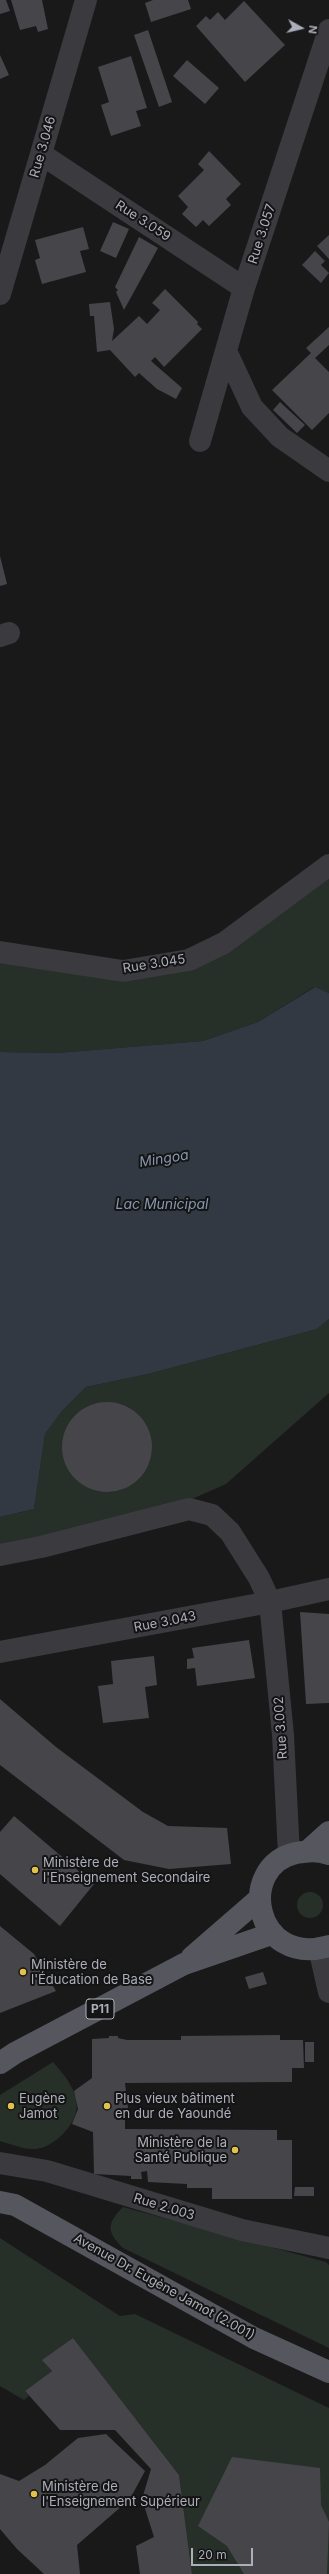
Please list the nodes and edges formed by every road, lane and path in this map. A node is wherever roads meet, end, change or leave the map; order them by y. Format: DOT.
graph roads {
  1 [pos="86,0"];
  2 [pos="329,30"];
  3 [pos="41,154"];
  4 [pos="244,288"];
  5 [pos="0,294"];
  6 [pos="226,351"];
  7 [pos="200,441"];
  8 [pos="329,472"];
  9 [pos="329,865"];
  10 [pos="0,952"];
  11 [pos="0,1555"];
  12 [pos="329,1589"];
  13 [pos="270,1602"];
  14 [pos="0,1652"];
  15 [pos="329,1832"];
  16 [pos="309,1853"];
  17 [pos="260,1898"];
  18 [pos="271,1934"];
  19 [pos="324,1947"];
  20 [pos="184,1964"];
  21 [pos="329,1992"];
  22 [pos="5,2058"];
  23 [pos="0,2163"];
  24 [pos="5,2200"];
  25 [pos="329,2248"];
  26 [pos="329,2372"];
  1 -- 3 [label="street, Rue 3.046"];
  2 -- 4 [label="street, Rue 3.057"];
  3 -- 4 [label="street, Rue 3.059"];
  3 -- 5 [label="street, Rue 3.046"];
  4 -- 6 [label="street, Rue 3.057"];
  6 -- 7 [label="street, Rue 3.057"];
  6 -- 8 [label="street"];
  9 -- 10 [label="street, Rue 3.045"];
  11 -- 13 [label="street, Rue 3.002"];
  12 -- 13 [label="street, Rue 3.043"];
  13 -- 14 [label="street, Rue 3.043"];
  13 -- 16 [label="street, Rue 3.002"];
  15 -- 16 [label="main road"];
  16 -- 17 [label="main road"];
  17 -- 18 [label="main road"];
  17 -- 20 [label="main road, P11"];
  18 -- 19 [label="main road"];
  18 -- 20 [label="main road, P11"];
  19 -- 21 [label="street"];
  20 -- 22 [label="main road, P11"];
  23 -- 25 [label="street, Rue 2.003"];
  24 -- 26 [label="main road, Avenue Dr. Eugène Jamot (2.001)"];
}
